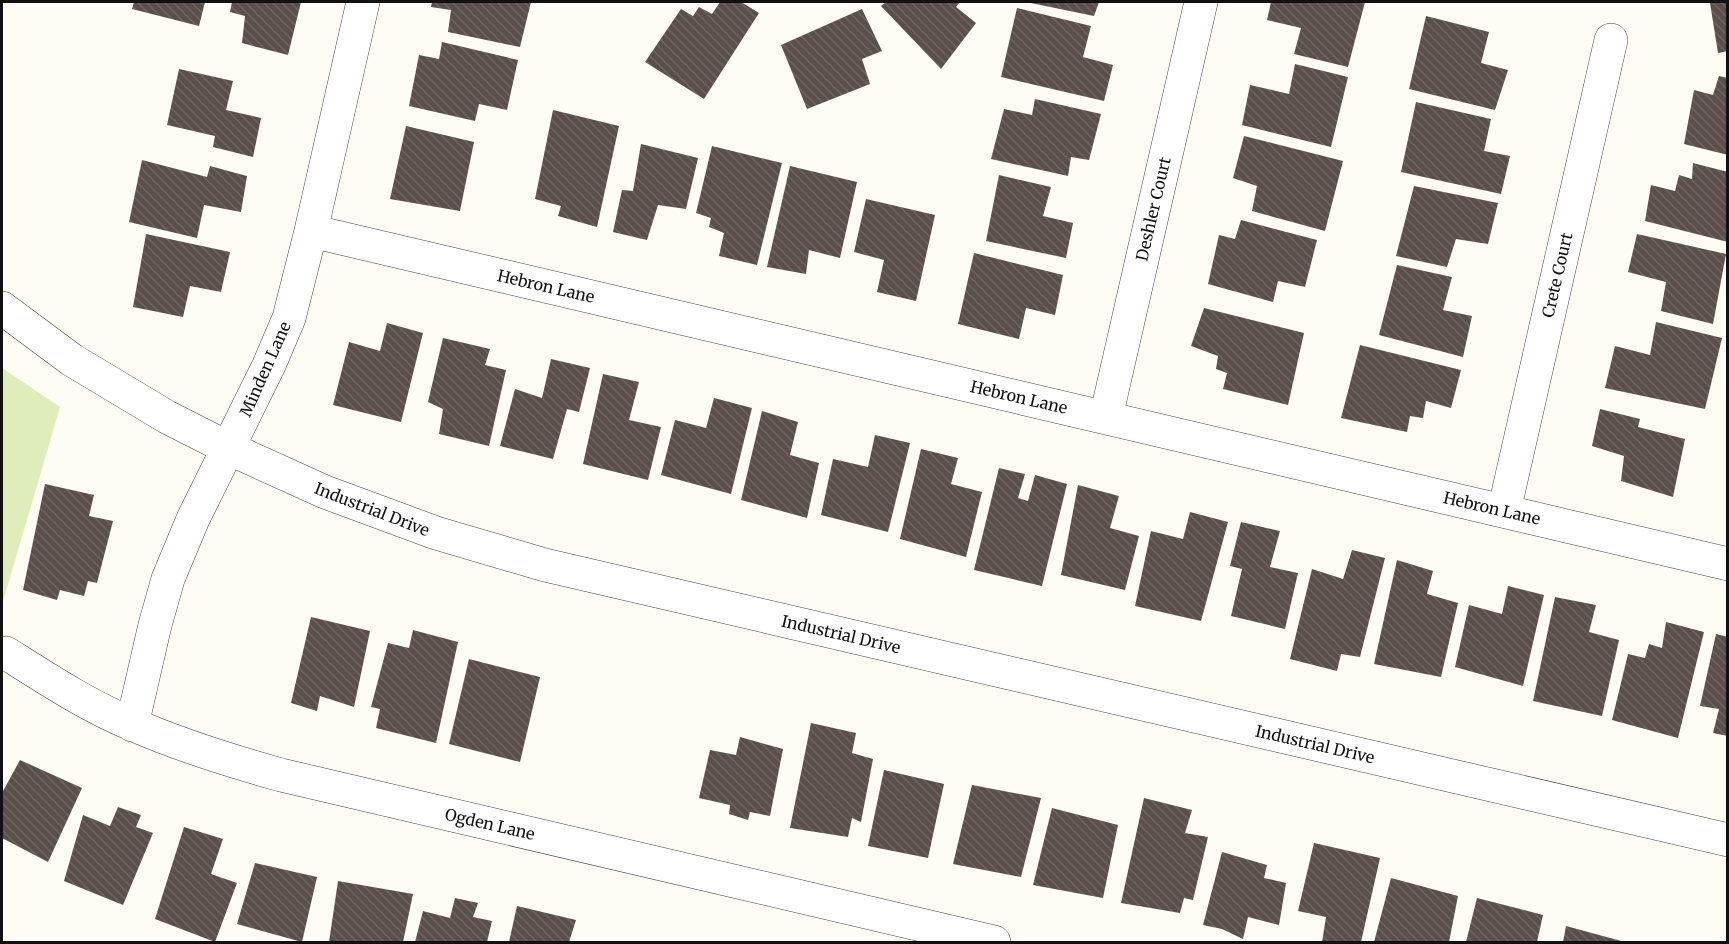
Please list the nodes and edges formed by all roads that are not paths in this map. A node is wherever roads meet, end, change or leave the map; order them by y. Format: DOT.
graph roads {
  1 [pos="363,2"];
  2 [pos="1201,2"];
  3 [pos="1611,40"];
  4 [pos="311,231"];
  5 [pos="2,308"];
  6 [pos="1106,417"];
  7 [pos="228,448"];
  8 [pos="1504,511"];
  9 [pos="1728,564"];
  10 [pos="6,653"];
  11 [pos="132,724"];
  12 [pos="1728,840"];
  13 [pos="993,942"];
  1 -- 4 [label="street, Minden Lane"];
  2 -- 6 [label="street, Deshler Court"];
  3 -- 8 [label="street, Crete Court"];
  4 -- 6 [label="street, Hebron Lane"];
  4 -- 7 [label="street, Minden Lane"];
  5 -- 7 [label="street, Industrial Drive"];
  6 -- 8 [label="street, Hebron Lane"];
  7 -- 11 [label="street, Minden Lane"];
  7 -- 12 [label="street, Industrial Drive"];
  8 -- 9 [label="street, Hebron Lane"];
  10 -- 11 [label="street, Ogden Lane"];
  11 -- 13 [label="street, Ogden Lane"];
}
